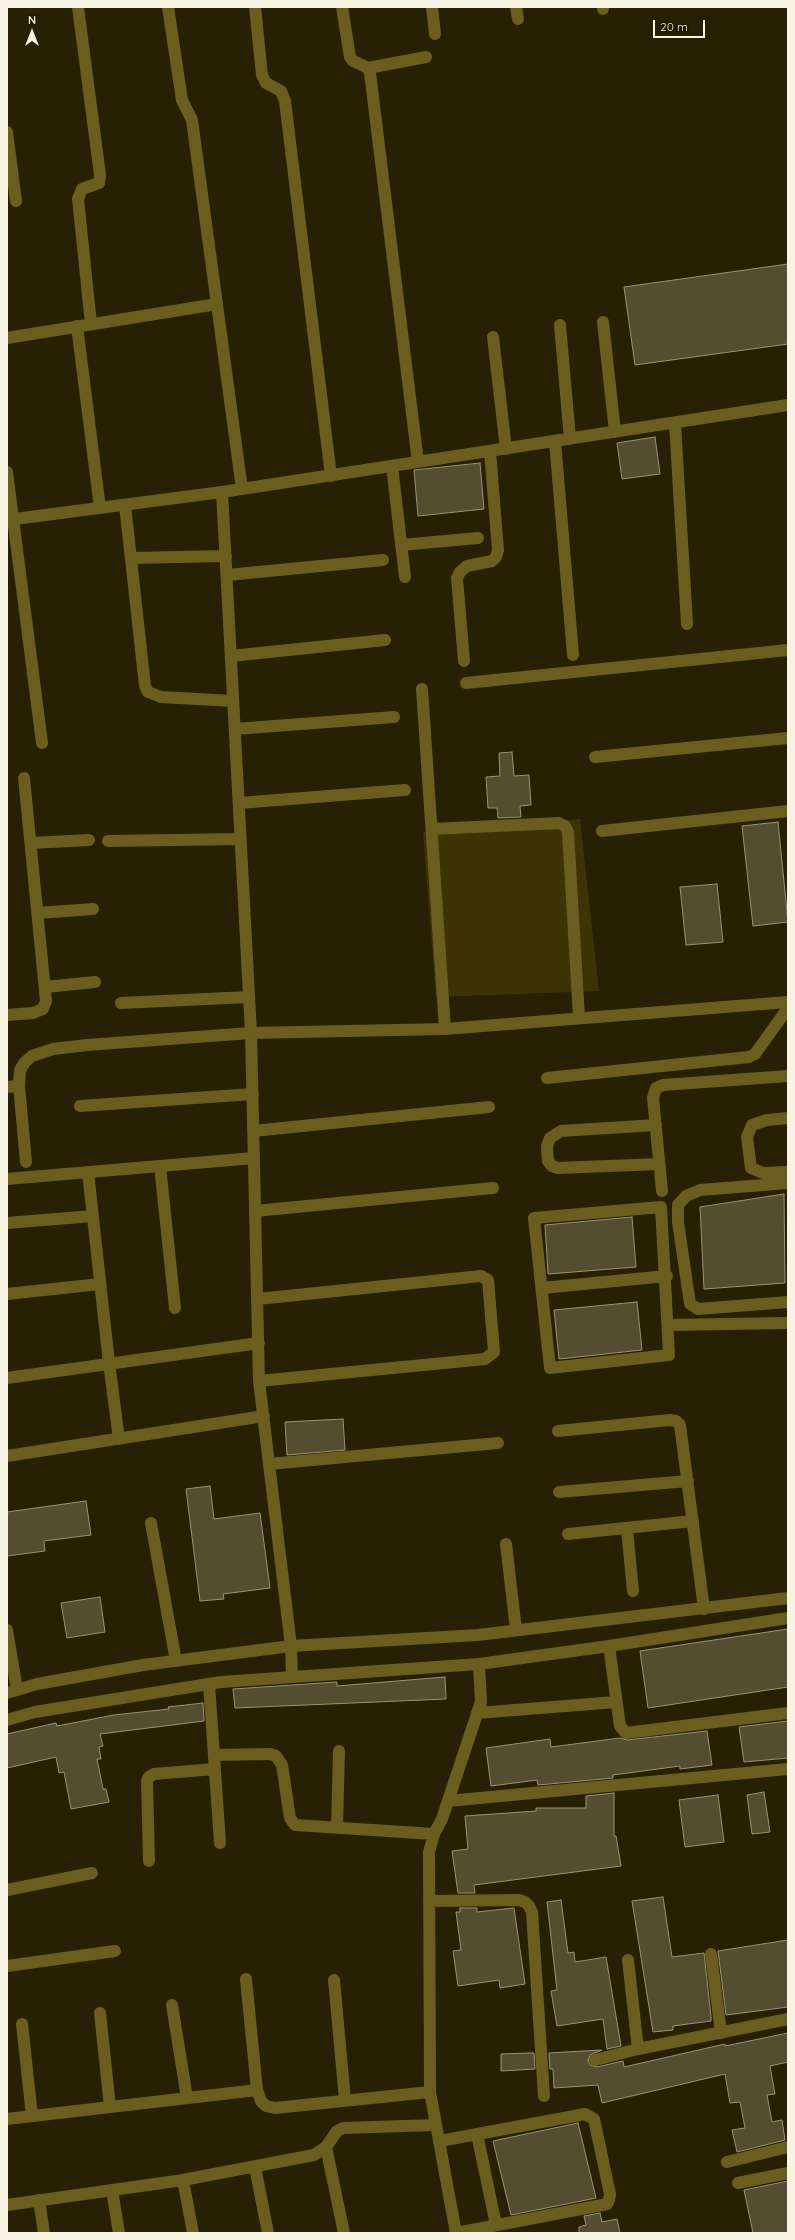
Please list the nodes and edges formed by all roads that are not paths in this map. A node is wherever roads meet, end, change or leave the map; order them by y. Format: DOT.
graph roads {
  1 [pos="78,7"];
  2 [pos="168,7"];
  3 [pos="255,7"];
  4 [pos="342,7"];
  5 [pos="432,7"];
  6 [pos="516,7"];
  7 [pos="518,19"];
  8 [pos="435,34"];
  9 [pos="426,57"];
  10 [pos="368,68"];
  11 [pos="7,132"];
  12 [pos="16,201"];
  13 [pos="217,304"];
  14 [pos="604,322"];
  15 [pos="91,324"];
  16 [pos="560,325"];
  17 [pos="77,326"];
  18 [pos="494,337"];
  19 [pos="7,338"];
  20 [pos="788,405"];
  21 [pos="675,423"];
  22 [pos="615,432"];
  23 [pos="570,439"];
  24 [pos="555,442"];
  25 [pos="506,449"];
  26 [pos="490,452"];
  27 [pos="418,462"];
  28 [pos="392,466"];
  29 [pos="7,472"];
  30 [pos="331,476"];
  31 [pos="242,489"];
  32 [pos="222,492"];
  33 [pos="125,505"];
  34 [pos="100,508"];
  35 [pos="10,520"];
  36 [pos="478,538"];
  37 [pos="401,545"];
  38 [pos="226,556"];
  39 [pos="131,558"];
  40 [pos="384,560"];
  41 [pos="227,575"];
  42 [pos="405,577"];
  43 [pos="688,624"];
  44 [pos="385,640"];
  45 [pos="788,650"];
  46 [pos="573,655"];
  47 [pos="231,656"];
  48 [pos="464,662"];
  49 [pos="466,683"];
  50 [pos="422,689"];
  51 [pos="234,701"];
  52 [pos="394,717"];
  53 [pos="235,729"];
  54 [pos="788,738"];
  55 [pos="42,743"];
  56 [pos="595,757"];
  57 [pos="24,778"];
  58 [pos="405,790"];
  59 [pos="239,803"];
  60 [pos="788,811"];
  61 [pos="432,829"];
  62 [pos="602,831"];
  63 [pos="240,839"];
  64 [pos="89,840"];
  65 [pos="108,841"];
  66 [pos="31,844"];
  67 [pos="93,909"];
  68 [pos="38,913"];
  69 [pos="95,982"];
  70 [pos="45,986"];
  71 [pos="249,997"];
  72 [pos="788,1002"];
  73 [pos="121,1003"];
  74 [pos="788,1008"];
  75 [pos="7,1015"];
  76 [pos="579,1017"];
  77 [pos="445,1029"];
  78 [pos="251,1033"];
  79 [pos="788,1076"];
  80 [pos="547,1078"];
  81 [pos="13,1086"];
  82 [pos="252,1094"];
  83 [pos="80,1106"];
  84 [pos="490,1107"];
  85 [pos="788,1118"];
  86 [pos="656,1125"];
  87 [pos="253,1131"];
  88 [pos="254,1158"];
  89 [pos="26,1162"];
  90 [pos="659,1164"];
  91 [pos="160,1166"];
  92 [pos="88,1172"];
  93 [pos="788,1172"];
  94 [pos="7,1179"];
  95 [pos="788,1183"];
  96 [pos="493,1188"];
  97 [pos="662,1191"];
  98 [pos="256,1211"];
  99 [pos="93,1216"];
  100 [pos="7,1223"];
  101 [pos="666,1276"];
  102 [pos="100,1284"];
  103 [pos="542,1288"];
  104 [pos="7,1294"];
  105 [pos="258,1299"];
  106 [pos="788,1302"];
  107 [pos="175,1308"];
  108 [pos="788,1323"];
  109 [pos="668,1325"];
  110 [pos="259,1343"];
  111 [pos="109,1362"];
  112 [pos="7,1378"];
  113 [pos="260,1381"];
  114 [pos="264,1416"];
  115 [pos="558,1431"];
  116 [pos="119,1439"];
  117 [pos="498,1443"];
  118 [pos="7,1456"];
  119 [pos="269,1464"];
  120 [pos="688,1481"];
  121 [pos="559,1492"];
  122 [pos="693,1521"];
  123 [pos="151,1523"];
  124 [pos="627,1529"];
  125 [pos="568,1534"];
  126 [pos="506,1544"];
  127 [pos="633,1591"];
  128 [pos="788,1598"];
  129 [pos="704,1610"];
  130 [pos="788,1618"];
  131 [pos="7,1630"];
  132 [pos="516,1630"];
  133 [pos="291,1646"];
  134 [pos="609,1646"];
  135 [pos="176,1661"];
  136 [pos="479,1664"];
  137 [pos="292,1677"];
  138 [pos="208,1684"];
  139 [pos="12,1691"];
  140 [pos="616,1702"];
  141 [pos="477,1713"];
  142 [pos="788,1713"];
  143 [pos="7,1720"];
  144 [pos="339,1751"];
  145 [pos="214,1754"];
  146 [pos="215,1769"];
  147 [pos="788,1769"];
  148 [pos="448,1801"];
  149 [pos="337,1827"];
  150 [pos="434,1834"];
  151 [pos="220,1843"];
  152 [pos="150,1861"];
  153 [pos="92,1873"];
  154 [pos="7,1890"];
  155 [pos="430,1901"];
  156 [pos="115,1950"];
  157 [pos="711,1954"];
  158 [pos="628,1960"];
  159 [pos="7,1966"];
  160 [pos="246,1979"];
  161 [pos="334,1980"];
  162 [pos="172,2005"];
  163 [pos="100,2013"];
  164 [pos="788,2019"];
  165 [pos="22,2024"];
  166 [pos="721,2033"];
  167 [pos="638,2049"];
  168 [pos="595,2060"];
  169 [pos="257,2090"];
  170 [pos="430,2092"];
  171 [pos="544,2096"];
  172 [pos="186,2098"];
  173 [pos="345,2100"];
  174 [pos="110,2107"];
  175 [pos="32,2116"];
  176 [pos="7,2119"];
  177 [pos="436,2124"];
  178 [pos="477,2134"];
  179 [pos="440,2141"];
  180 [pos="326,2146"];
  181 [pos="788,2147"];
  182 [pos="728,2162"];
  183 [pos="255,2167"];
  184 [pos="788,2173"];
  185 [pos="183,2180"];
  186 [pos="738,2183"];
  187 [pos="112,2190"];
  188 [pos="39,2200"];
  189 [pos="7,2205"];
  190 [pos="496,2225"];
  191 [pos="44,2233"];
  192 [pos="119,2233"];
  193 [pos="193,2233"];
  194 [pos="268,2233"];
  195 [pos="344,2233"];
  1 -- 15 [label="street"];
  2 -- 13 [label="street"];
  3 -- 30 [label="street"];
  4 -- 10 [label="street"];
  5 -- 8 [label="street"];
  6 -- 7 [label="street"];
  9 -- 10 [label="street"];
  10 -- 27 [label="street"];
  11 -- 12 [label="street"];
  13 -- 15 [label="street"];
  13 -- 31 [label="street"];
  14 -- 22 [label="street"];
  15 -- 17 [label="street"];
  16 -- 23 [label="street"];
  17 -- 19 [label="street"];
  17 -- 34 [label="street"];
  18 -- 25 [label="street"];
  20 -- 21 [label="street"];
  21 -- 22 [label="street"];
  21 -- 43 [label="street"];
  22 -- 23 [label="street"];
  23 -- 24 [label="street"];
  24 -- 25 [label="street"];
  24 -- 46 [label="street"];
  25 -- 26 [label="street"];
  26 -- 27 [label="street"];
  26 -- 48 [label="street"];
  27 -- 28 [label="street"];
  28 -- 30 [label="street"];
  28 -- 37 [label="street"];
  29 -- 35 [label="street"];
  30 -- 31 [label="street"];
  31 -- 32 [label="street"];
  32 -- 33 [label="street"];
  32 -- 38 [label="street"];
  33 -- 34 [label="street"];
  33 -- 39 [label="street"];
  34 -- 35 [label="street"];
  35 -- 55 [label="street"];
  36 -- 37 [label="street"];
  37 -- 42 [label="street"];
  38 -- 39 [label="street"];
  38 -- 41 [label="street"];
  39 -- 51 [label="street"];
  40 -- 41 [label="street"];
  41 -- 47 [label="street"];
  44 -- 47 [label="street"];
  45 -- 49 [label="street"];
  47 -- 51 [label="street"];
  50 -- 61 [label="street"];
  51 -- 53 [label="street"];
  52 -- 53 [label="street"];
  53 -- 59 [label="street"];
  54 -- 56 [label="street"];
  57 -- 66 [label="street"];
  58 -- 59 [label="street"];
  59 -- 63 [label="street"];
  60 -- 62 [label="street"];
  61 -- 76 [label="street"];
  61 -- 77 [label="street"];
  63 -- 65 [label="street"];
  63 -- 71 [label="street"];
  64 -- 66 [label="street"];
  66 -- 68 [label="street"];
  67 -- 68 [label="street"];
  68 -- 70 [label="street"];
  69 -- 70 [label="street"];
  70 -- 75 [label="street"];
  71 -- 73 [label="street"];
  71 -- 78 [label="street"];
  72 -- 76 [label="street"];
  74 -- 80 [label="street"];
  76 -- 77 [label="street"];
  77 -- 78 [label="street"];
  78 -- 81 [label="street"];
  78 -- 82 [label="street"];
  79 -- 86 [label="street"];
  81 -- 89 [label="street"];
  82 -- 83 [label="street"];
  82 -- 87 [label="street"];
  84 -- 87 [label="street"];
  85 -- 93 [label="street"];
  86 -- 90 [label="street"];
  86 -- 90 [label="street"];
  87 -- 88 [label="street"];
  88 -- 91 [label="street"];
  88 -- 98 [label="street"];
  90 -- 97 [label="street"];
  91 -- 92 [label="street"];
  91 -- 107 [label="street"];
  92 -- 94 [label="street"];
  92 -- 99 [label="street"];
  95 -- 106 [label="street"];
  96 -- 98 [label="street"];
  98 -- 105 [label="street"];
  99 -- 100 [label="street"];
  99 -- 102 [label="street"];
  101 -- 103 [label="street"];
  101 -- 103 [label="street"];
  101 -- 109 [label="street"];
  102 -- 104 [label="street"];
  102 -- 111 [label="street"];
  103 -- 109 [label="street"];
  105 -- 110 [label="street"];
  105 -- 113 [label="street"];
  108 -- 109 [label="street"];
  110 -- 111 [label="street"];
  110 -- 113 [label="street"];
  111 -- 112 [label="street"];
  111 -- 116 [label="street"];
  113 -- 114 [label="street"];
  114 -- 116 [label="street"];
  114 -- 119 [label="street"];
  115 -- 120 [label="street"];
  116 -- 118 [label="street"];
  117 -- 119 [label="street"];
  119 -- 133 [label="street"];
  120 -- 121 [label="street"];
  120 -- 122 [label="street"];
  122 -- 124 [label="street"];
  122 -- 129 [label="street"];
  123 -- 135 [label="street"];
  124 -- 125 [label="street"];
  124 -- 127 [label="street"];
  126 -- 132 [label="street"];
  128 -- 129 [label="street"];
  129 -- 132 [label="street"];
  130 -- 134 [label="street"];
  131 -- 139 [label="street"];
  132 -- 133 [label="street"];
  133 -- 135 [label="street"];
  133 -- 137 [label="street"];
  134 -- 136 [label="street"];
  134 -- 140 [label="street"];
  135 -- 139 [label="street"];
  136 -- 137 [label="street"];
  136 -- 141 [label="street"];
  137 -- 138 [label="street"];
  138 -- 143 [label="street"];
  138 -- 145 [label="street"];
  140 -- 141 [label="street"];
  140 -- 142 [label="street"];
  141 -- 148 [label="street"];
  144 -- 149 [label="street"];
  145 -- 146 [label="street"];
  145 -- 149 [label="street"];
  146 -- 151 [label="street"];
  146 -- 152 [label="street"];
  147 -- 148 [label="street"];
  148 -- 150 [label="street"];
  149 -- 150 [label="street"];
  150 -- 155 [label="street"];
  153 -- 154 [label="street"];
  155 -- 170 [label="street"];
  155 -- 171 [label="street"];
  156 -- 159 [label="street"];
  157 -- 166 [label="street"];
  158 -- 167 [label="street"];
  160 -- 169 [label="street"];
  161 -- 173 [label="street"];
  162 -- 172 [label="street"];
  163 -- 174 [label="street"];
  164 -- 166 [label="street"];
  165 -- 175 [label="street"];
  166 -- 167 [label="street"];
  167 -- 168 [label="street"];
  169 -- 172 [label="street"];
  169 -- 173 [label="street"];
  170 -- 173 [label="street"];
  170 -- 177 [label="street"];
  172 -- 174 [label="street"];
  174 -- 175 [label="street"];
  175 -- 176 [label="street"];
  177 -- 179 [label="street"];
  177 -- 180 [label="street"];
  178 -- 179 [label="street"];
  178 -- 190 [label="street"];
  178 -- 190 [label="street"];
  179 -- 190 [label="street"];
  180 -- 183 [label="street"];
  180 -- 195 [label="street"];
  181 -- 182 [label="street"];
  183 -- 185 [label="street"];
  183 -- 194 [label="street"];
  184 -- 186 [label="street"];
  185 -- 187 [label="street"];
  185 -- 193 [label="street"];
  187 -- 188 [label="street"];
  187 -- 192 [label="street"];
  188 -- 189 [label="street"];
  188 -- 191 [label="street"];
}
